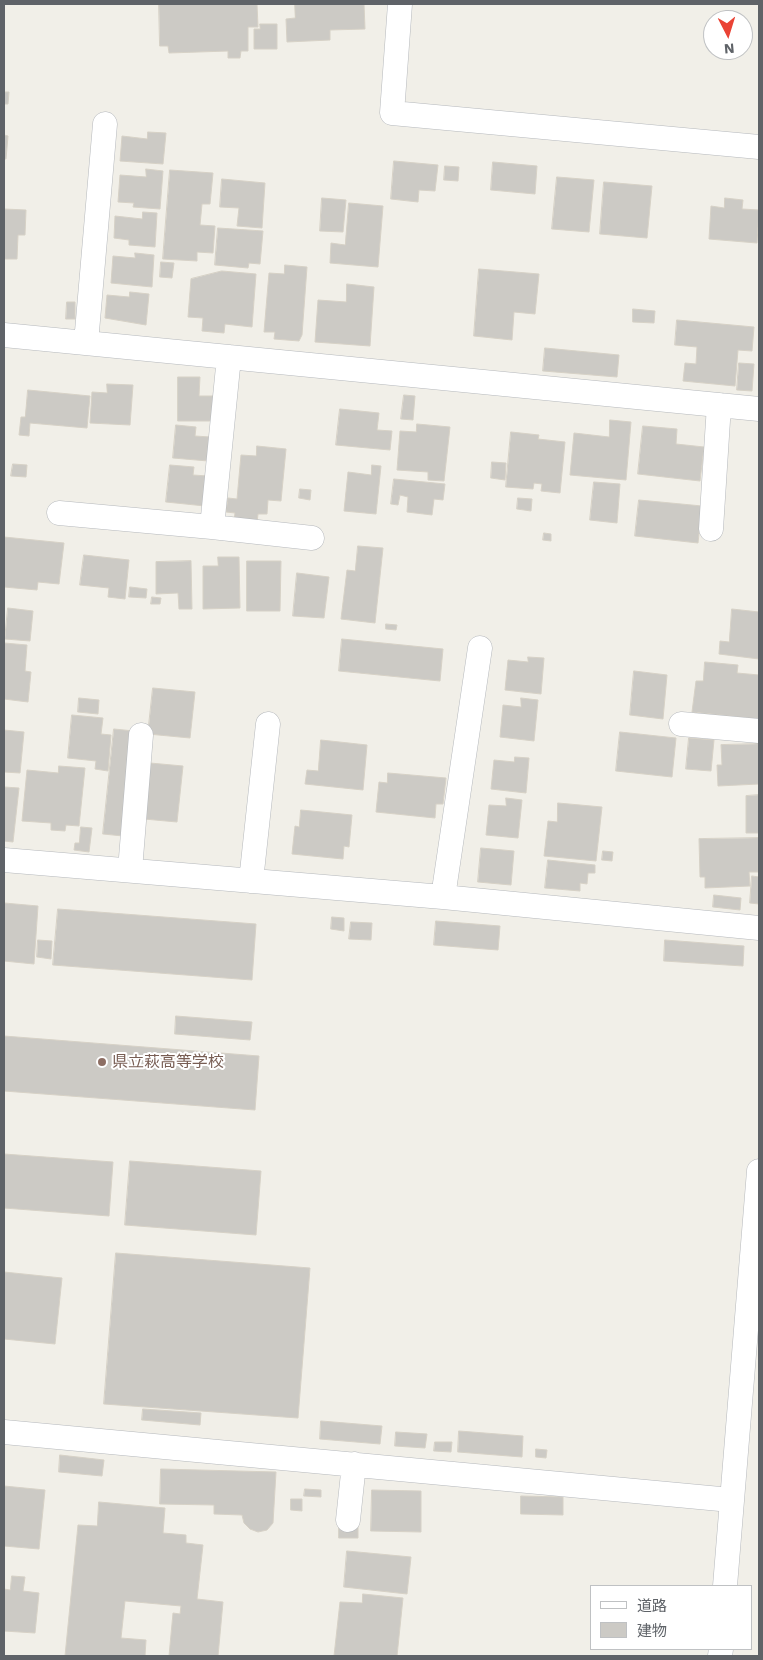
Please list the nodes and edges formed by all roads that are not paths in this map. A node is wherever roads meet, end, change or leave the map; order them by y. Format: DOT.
graph roads {
  1 [pos="400,4"];
  2 [pos="105,124"];
  3 [pos="759,147"];
  4 [pos="4,335"];
  5 [pos="86,343"];
  6 [pos="229,357"];
  7 [pos="719,405"];
  8 [pos="759,409"];
  9 [pos="59,513"];
  10 [pos="212,526"];
  11 [pos="711,529"];
  12 [pos="312,538"];
  13 [pos="480,648"];
  14 [pos="268,724"];
  15 [pos="681,724"];
  16 [pos="759,731"];
  17 [pos="141,735"];
  18 [pos="4,860"];
  19 [pos="130,870"];
  20 [pos="250,881"];
  21 [pos="443,897"];
  22 [pos="759,928"];
  23 [pos="759,1171"];
  24 [pos="4,1432"];
  25 [pos="354,1464"];
  26 [pos="731,1500"];
  27 [pos="348,1520"];
  28 [pos="725,1585"];
  1 -- 3 [label="street"];
  2 -- 5 [label="street"];
  4 -- 5 [label="street"];
  5 -- 6 [label="street"];
  6 -- 7 [label="street"];
  6 -- 10 [label="street"];
  7 -- 8 [label="street"];
  7 -- 11 [label="street"];
  9 -- 10 [label="street"];
  10 -- 12 [label="street"];
  13 -- 21 [label="street"];
  14 -- 20 [label="street"];
  15 -- 16 [label="street"];
  17 -- 19 [label="street"];
  18 -- 19 [label="street"];
  19 -- 20 [label="street"];
  20 -- 21 [label="street"];
  21 -- 22 [label="street"];
  23 -- 26 [label="street"];
  24 -- 25 [label="street"];
  25 -- 26 [label="street"];
  25 -- 27 [label="street"];
  26 -- 28 [label="street"];
}
